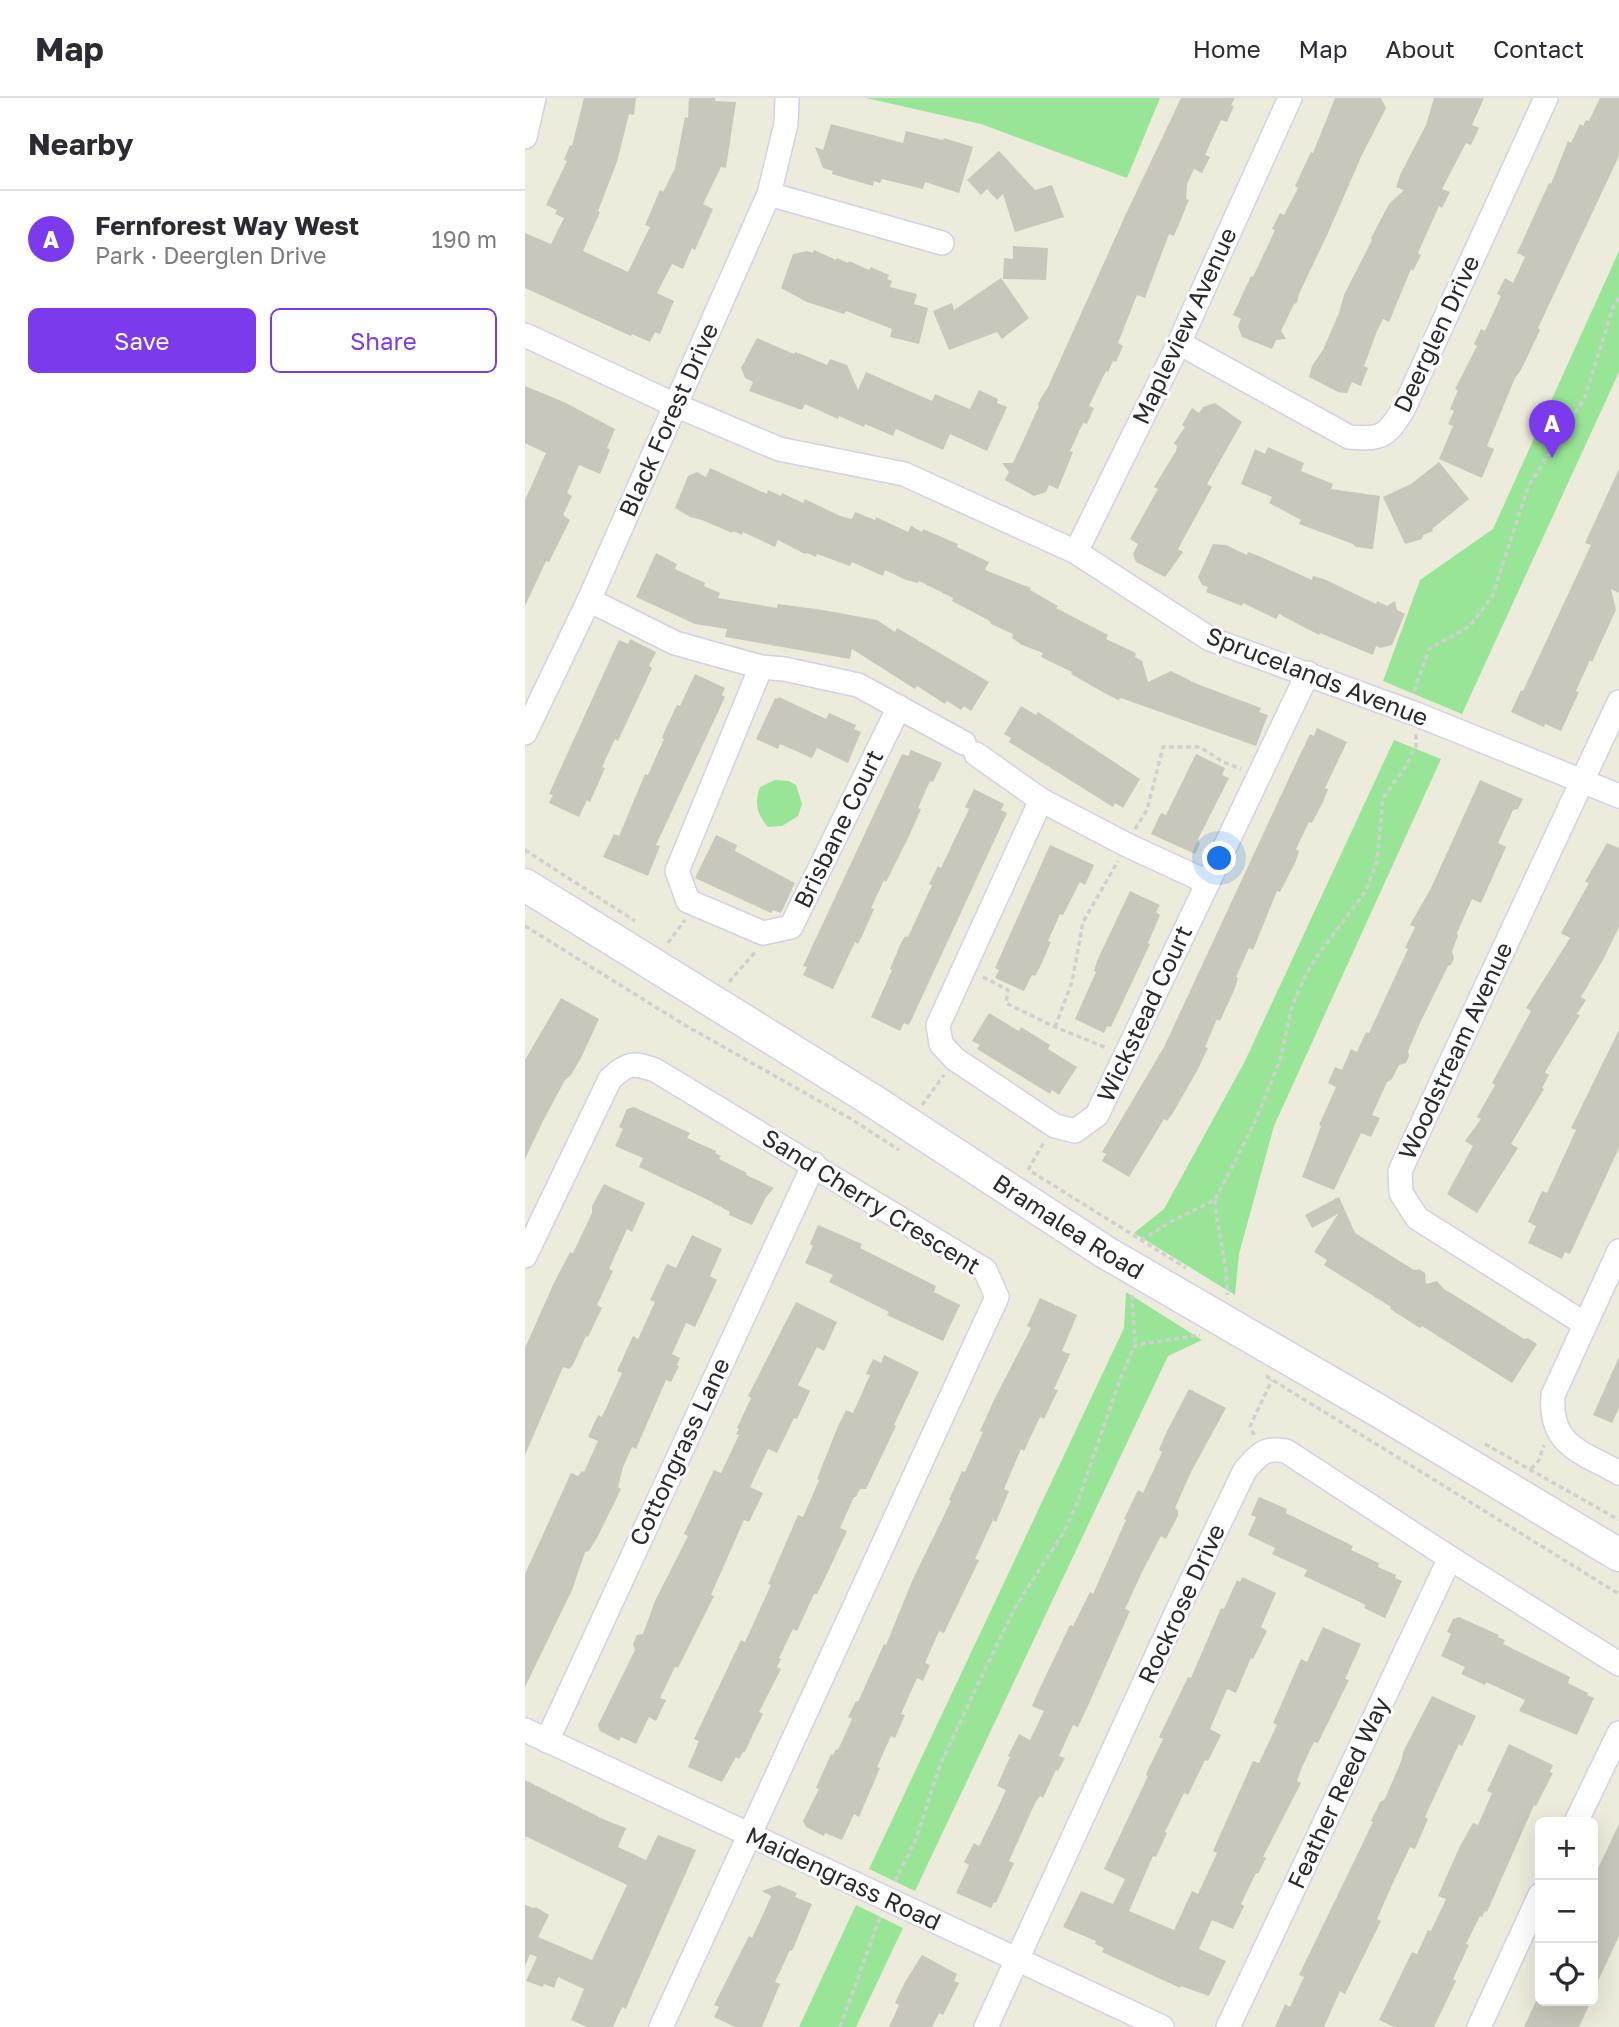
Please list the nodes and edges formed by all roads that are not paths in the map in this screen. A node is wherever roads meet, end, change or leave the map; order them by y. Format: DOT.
graph roads {
  1 [pos="534,98"];
  2 [pos="787,98"];
  3 [pos="1290,98"];
  4 [pos="1546,98"];
  5 [pos="525,136"];
  6 [pos="769,194"];
  7 [pos="942,243"];
  8 [pos="525,335"];
  9 [pos="1179,343"];
  10 [pos="675,405"];
  11 [pos="1076,552"];
  12 [pos="589,600"];
  13 [pos="761,667"];
  14 [pos="1308,673"];
  15 [pos="1619,702"];
  16 [pos="899,706"];
  17 [pos="525,733"];
  18 [pos="1581,780"];
  19 [pos="1619,796"];
  20 [pos="1041,800"];
  21 [pos="1207,882"];
  22 [pos="525,885"];
  23 [pos="814,1164"];
  24 [pos="1619,1251"];
  25 [pos="525,1256"];
  26 [pos="1585,1324"];
  27 [pos="1619,1474"];
  28 [pos="1619,1555"];
  29 [pos="1450,1558"];
  30 [pos="1619,1664"];
  31 [pos="525,1730"];
  32 [pos="1619,1733"];
  33 [pos="547,1741"];
  34 [pos="1578,1817"];
  35 [pos="751,1835"];
  36 [pos="1535,1906"];
  37 [pos="1017,1960"];
  38 [pos="661,2027"];
  39 [pos="986,2027"];
  40 [pos="1162,2027"];
  41 [pos="1228,2027"];
  42 [pos="1479,2027"];
  1 -- 5 [label="street"];
  2 -- 6 [label="street, Black Forest Drive"];
  3 -- 9 [label="street, Mapleview Avenue"];
  4 -- 9 [label="street, Deerglen Drive"];
  6 -- 7 [label="street"];
  6 -- 10 [label="street, Black Forest Drive"];
  8 -- 10 [label="street, Sprucelands Avenue"];
  9 -- 11 [label="street, Mapleview Avenue"];
  10 -- 11 [label="street, Sprucelands Avenue"];
  10 -- 12 [label="street, Black Forest Drive"];
  11 -- 14 [label="street, Sprucelands Avenue"];
  12 -- 13 [label="street"];
  12 -- 17 [label="street, Black Forest Drive"];
  13 -- 16 [label="street"];
  13 -- 16 [label="street, Brisbane Court"];
  14 -- 18 [label="street, Sprucelands Avenue"];
  14 -- 21 [label="street, Wickstead Court"];
  15 -- 18 [label="street, Woodstream Avenue"];
  16 -- 20 [label="street"];
  18 -- 19 [label="street, Sprucelands Avenue"];
  18 -- 26 [label="street, Woodstream Avenue"];
  20 -- 21 [label="street"];
  20 -- 21 [label="street, Wickstead Court"];
  22 -- 28 [label="main road, Bramalea Road"];
  23 -- 25 [label="street, Sand Cherry Crescent"];
  23 -- 33 [label="street, Cottongrass Lane"];
  23 -- 35 [label="street, Sand Cherry Crescent"];
  24 -- 26 [label="street"];
  26 -- 27 [label="street"];
  29 -- 30 [label="street"];
  29 -- 37 [label="street, Rockrose Drive"];
  29 -- 41 [label="street, Feather Reed Way"];
  31 -- 33 [label="street, Maidengrass Road"];
  32 -- 34 [label="street"];
  33 -- 35 [label="street, Maidengrass Road"];
  35 -- 37 [label="street, Maidengrass Road"];
  35 -- 38 [label="street, Sand Cherry Crescent"];
  36 -- 42 [label="street"];
  37 -- 39 [label="street, Rockrose Drive"];
  37 -- 40 [label="street, Maidengrass Road"];
}
